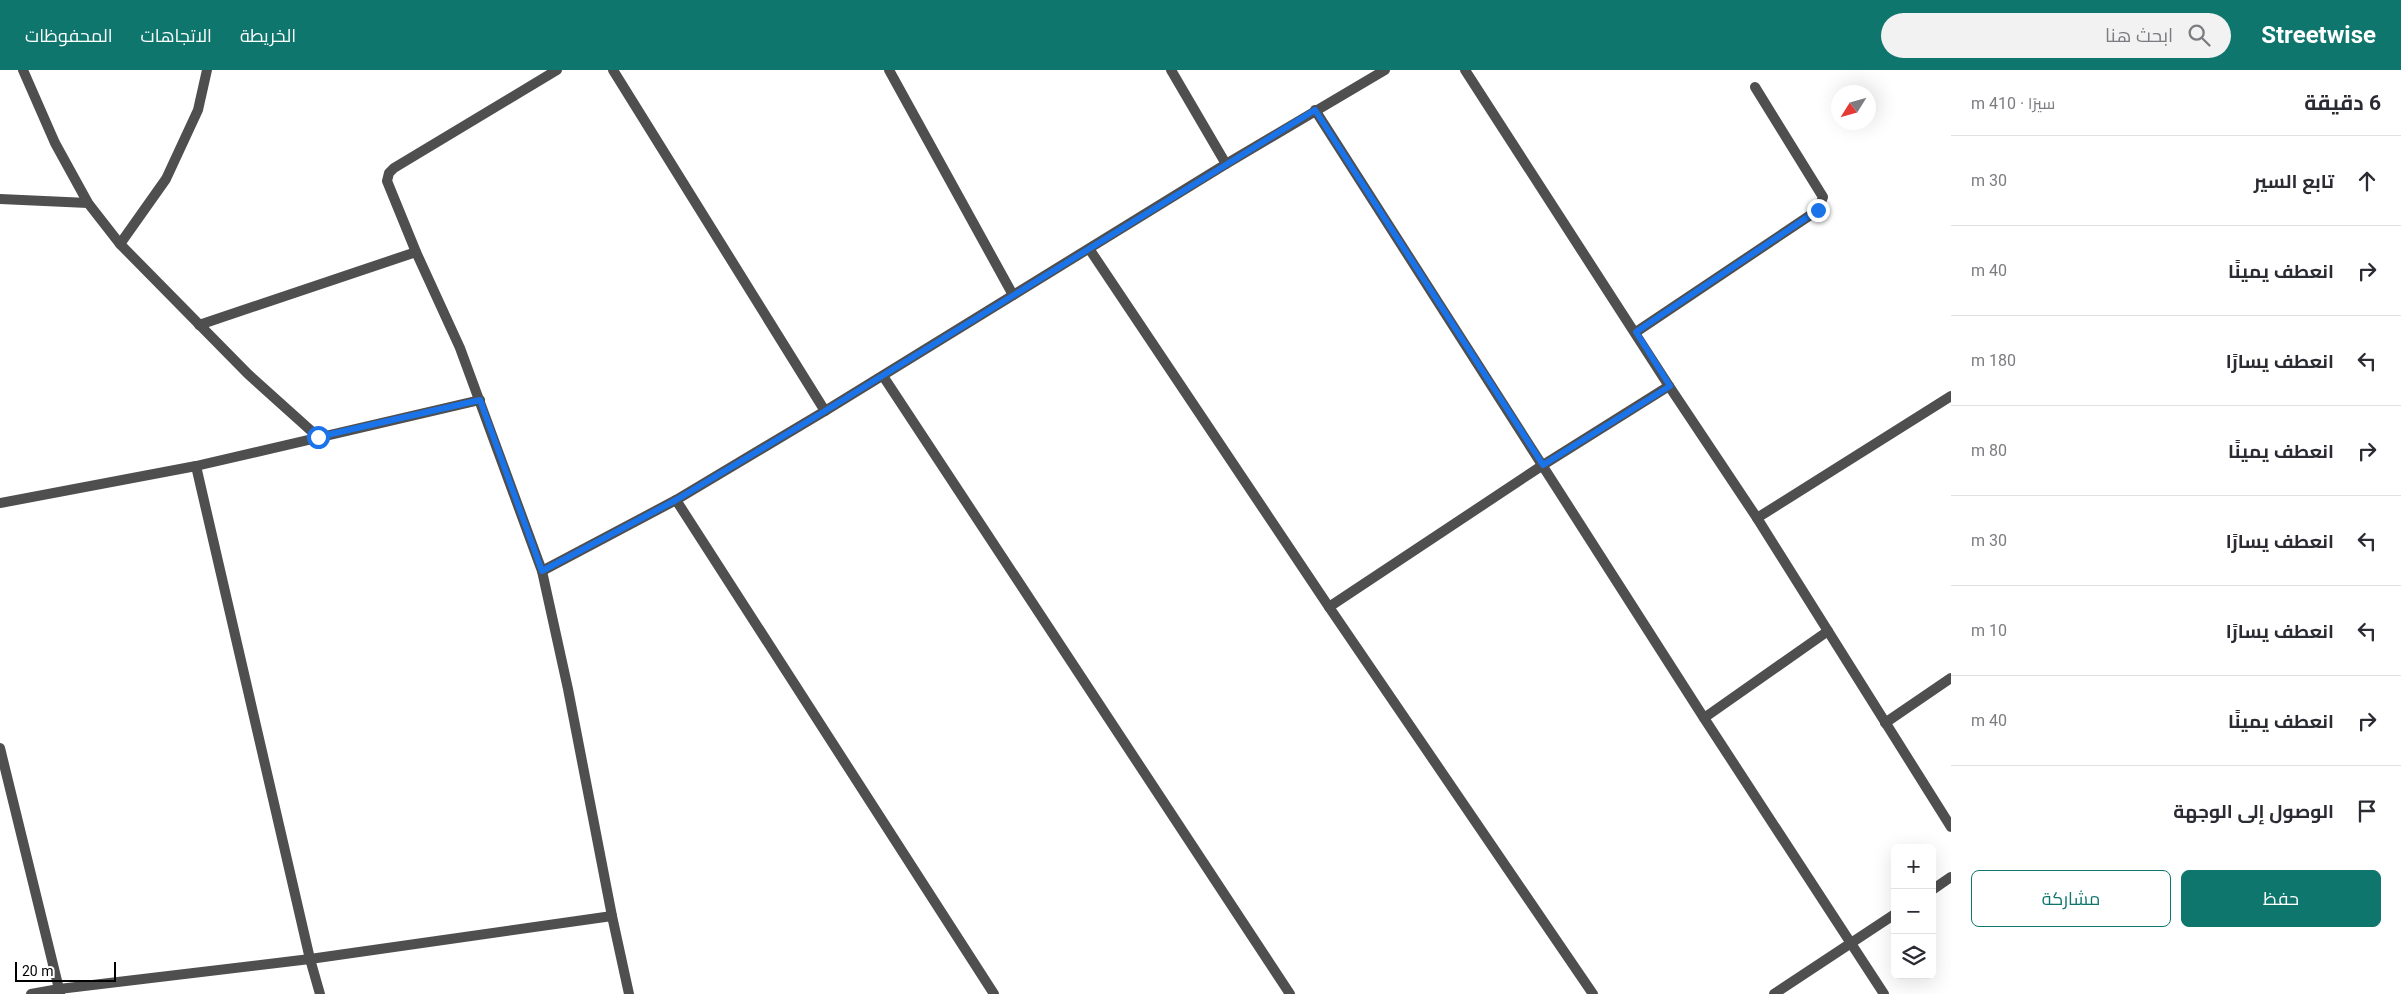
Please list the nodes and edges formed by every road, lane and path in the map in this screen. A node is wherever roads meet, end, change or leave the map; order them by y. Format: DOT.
graph roads {
  1 [pos="22,70"];
  2 [pos="207,70"];
  3 [pos="557,70"];
  4 [pos="613,70"];
  5 [pos="889,70"];
  6 [pos="1171,70"];
  7 [pos="1384,70"];
  8 [pos="1465,70"];
  9 [pos="1755,87"];
  10 [pos="1315,110"];
  11 [pos="1226,164"];
  12 [pos="0,199"];
  13 [pos="88,203"];
  14 [pos="120,244"];
  15 [pos="1090,250"];
  16 [pos="416,252"];
  17 [pos="1013,294"];
  18 [pos="199,325"];
  19 [pos="1636,332"];
  20 [pos="883,376"];
  21 [pos="1670,386"];
  22 [pos="1951,396"];
  23 [pos="480,400"];
  24 [pos="825,411"];
  25 [pos="318,437"];
  26 [pos="1543,465"];
  27 [pos="196,466"];
  28 [pos="676,500"];
  29 [pos="0,503"];
  30 [pos="1758,518"];
  31 [pos="542,571"];
  32 [pos="1329,607"];
  33 [pos="1828,631"];
  34 [pos="1951,678"];
  35 [pos="1704,718"];
  36 [pos="1886,723"];
  37 [pos="0,748"];
  38 [pos="1951,826"];
  39 [pos="1951,878"];
  40 [pos="1934,889"];
  41 [pos="612,916"];
  42 [pos="1891,917"];
  43 [pos="1850,943"];
  44 [pos="310,959"];
  45 [pos="59,991"];
  46 [pos="31,994"];
  47 [pos="320,994"];
  48 [pos="629,994"];
  49 [pos="994,994"];
  50 [pos="1290,994"];
  51 [pos="1593,994"];
  52 [pos="1774,994"];
  53 [pos="1884,994"];
  1 -- 13 [label="street"];
  2 -- 14 [label="street"];
  3 -- 16 [label="street"];
  4 -- 24 [label="street"];
  5 -- 17 [label="street"];
  6 -- 11 [label="street"];
  7 -- 10 [label="street"];
  8 -- 19 [label="street"];
  9 -- 19 [label="street"];
  10 -- 11 [label="street"];
  10 -- 26 [label="street"];
  11 -- 15 [label="street"];
  12 -- 13 [label="street"];
  13 -- 14 [label="street"];
  14 -- 18 [label="street"];
  15 -- 17 [label="street"];
  15 -- 32 [label="street"];
  16 -- 18 [label="street"];
  16 -- 23 [label="street"];
  17 -- 20 [label="street"];
  18 -- 25 [label="street"];
  19 -- 21 [label="street"];
  20 -- 24 [label="street"];
  20 -- 50 [label="street"];
  21 -- 26 [label="street"];
  21 -- 30 [label="street"];
  22 -- 30 [label="street"];
  23 -- 25 [label="street"];
  23 -- 31 [label="street"];
  24 -- 28 [label="street"];
  25 -- 27 [label="street"];
  26 -- 32 [label="street"];
  26 -- 35 [label="street"];
  27 -- 29 [label="street"];
  27 -- 44 [label="street"];
  28 -- 31 [label="street"];
  28 -- 49 [label="street"];
  30 -- 33 [label="street"];
  31 -- 41 [label="street"];
  32 -- 51 [label="street"];
  33 -- 35 [label="street"];
  33 -- 36 [label="street"];
  34 -- 36 [label="street"];
  35 -- 43 [label="street"];
  36 -- 38 [label="street"];
  37 -- 45 [label="street"];
  39 -- 40 [label="street"];
  41 -- 44 [label="street"];
  41 -- 48 [label="street"];
  42 -- 43 [label="street"];
  43 -- 52 [label="street"];
  43 -- 53 [label="street"];
  44 -- 45 [label="street"];
  44 -- 47 [label="street"];
  45 -- 46 [label="street"];
}
